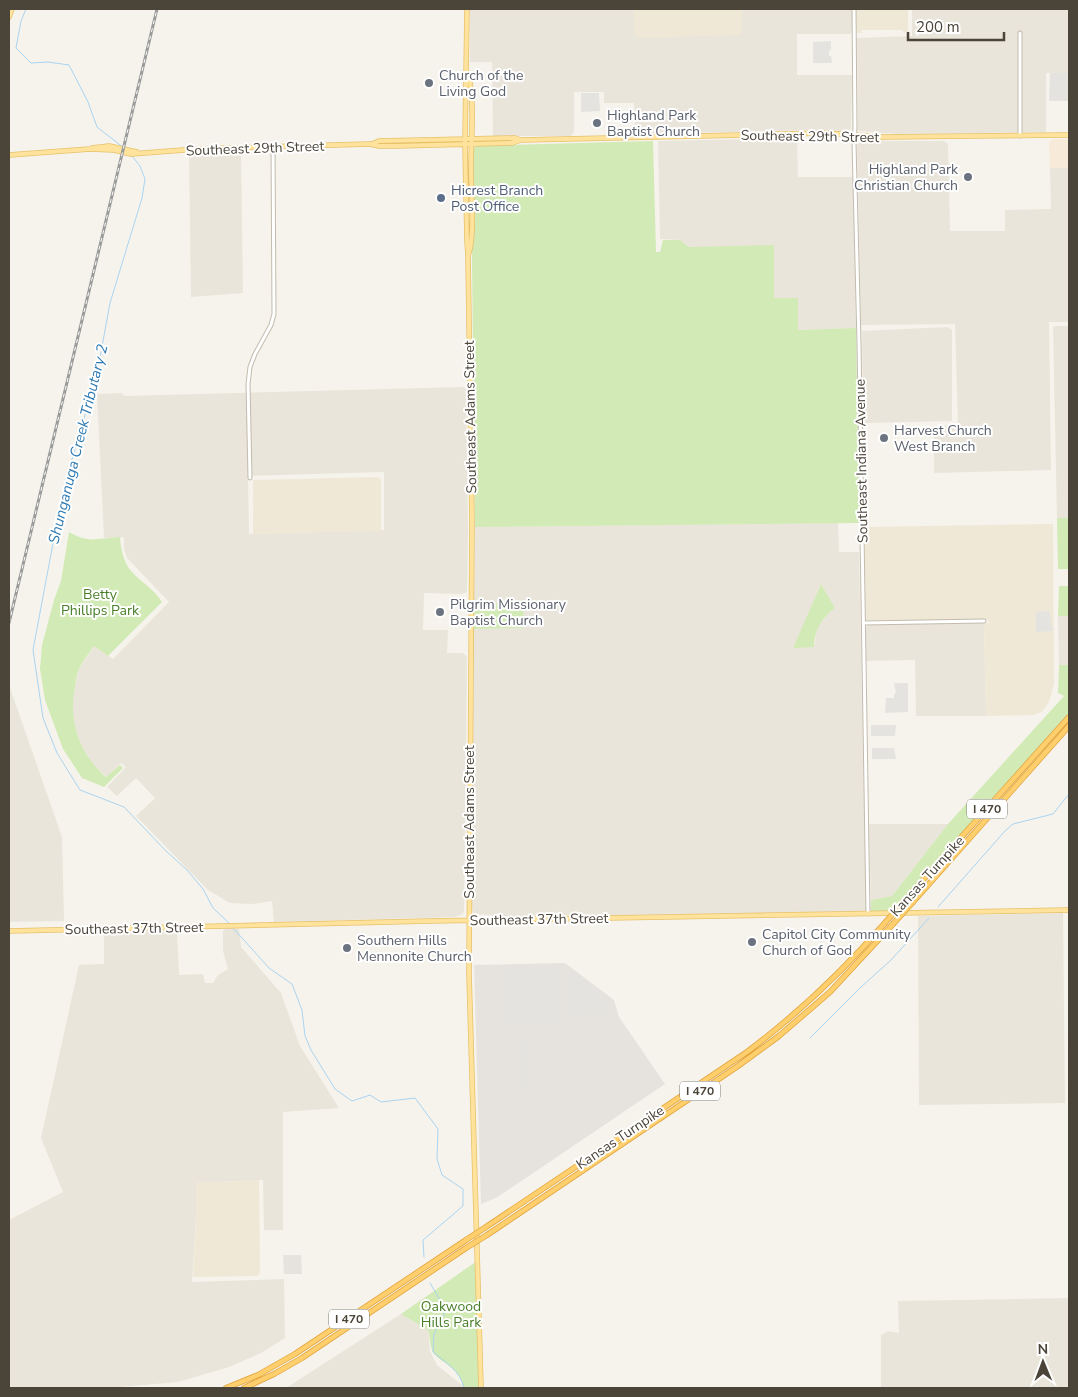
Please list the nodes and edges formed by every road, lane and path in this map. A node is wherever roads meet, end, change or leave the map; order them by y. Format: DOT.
graph roads {
  1 [pos="12,9"];
  2 [pos="467,9"];
  3 [pos="854,9"];
  4 [pos="9,17"];
  5 [pos="1020,33"];
  6 [pos="467,70"];
  7 [pos="854,135"];
  8 [pos="1020,136"];
  9 [pos="1069,136"];
  10 [pos="465,138"];
  11 [pos="471,138"];
  12 [pos="521,140"];
  13 [pos="370,144"];
  14 [pos="465,144"];
  15 [pos="471,144"];
  16 [pos="273,147"];
  17 [pos="9,155"];
  18 [pos="468,255"];
  19 [pos="250,478"];
  20 [pos="984,621"];
  21 [pos="863,623"];
  22 [pos="1069,717"];
  23 [pos="1069,726"];
  24 [pos="1069,910"];
  25 [pos="868,914"];
  26 [pos="469,920"];
  27 [pos="9,931"];
  28 [pos="226,1388"];
  29 [pos="244,1388"];
  30 [pos="481,1388"];
  1 -- 4 [label="main road"];
  2 -- 6 [label="main road, Southeast Adams Street"];
  3 -- 7 [label="street, Southeast Indiana Avenue"];
  5 -- 8 [label="street"];
  6 -- 10 [label="main road, Southeast Adams Street"];
  6 -- 11 [label="main road, Southeast Adams Street"];
  7 -- 8 [label="main road, Southeast 29th Street"];
  7 -- 12 [label="main road, Southeast 29th Street"];
  7 -- 21 [label="street, Southeast Indiana Avenue"];
  8 -- 9 [label="main road, Southeast 29th Street"];
  10 -- 11 [label="main road, Southeast 29th Street"];
  10 -- 13 [label="main road, Southeast 29th Street"];
  10 -- 14 [label="main road, Southeast Adams Street"];
  11 -- 12 [label="main road, Southeast 29th Street"];
  11 -- 15 [label="main road, Southeast Adams Street"];
  12 -- 15 [label="main road, Southeast 29th Street"];
  13 -- 14 [label="main road, Southeast 29th Street"];
  13 -- 16 [label="main road, Southeast 29th Street"];
  14 -- 15 [label="main road, Southeast 29th Street"];
  14 -- 18 [label="main road, Southeast Adams Street"];
  15 -- 18 [label="main road, Southeast Adams Street"];
  16 -- 17 [label="main road, Southeast 29th Street"];
  16 -- 19 [label="street"];
  18 -- 26 [label="main road, Southeast Adams Street"];
  20 -- 21 [label="street"];
  21 -- 25 [label="street, Southeast Indiana Avenue"];
  22 -- 28 [label="highway, Kansas Turnpike / I 470, bridge"];
  23 -- 29 [label="highway, Kansas Turnpike / I 470, bridge"];
  24 -- 25 [label="main road, Southeast 37th Street"];
  25 -- 26 [label="main road, Southeast 37th Street"];
  26 -- 27 [label="main road, Southeast 37th Street"];
  26 -- 30 [label="main road, Southeast Adams Street"];
}
